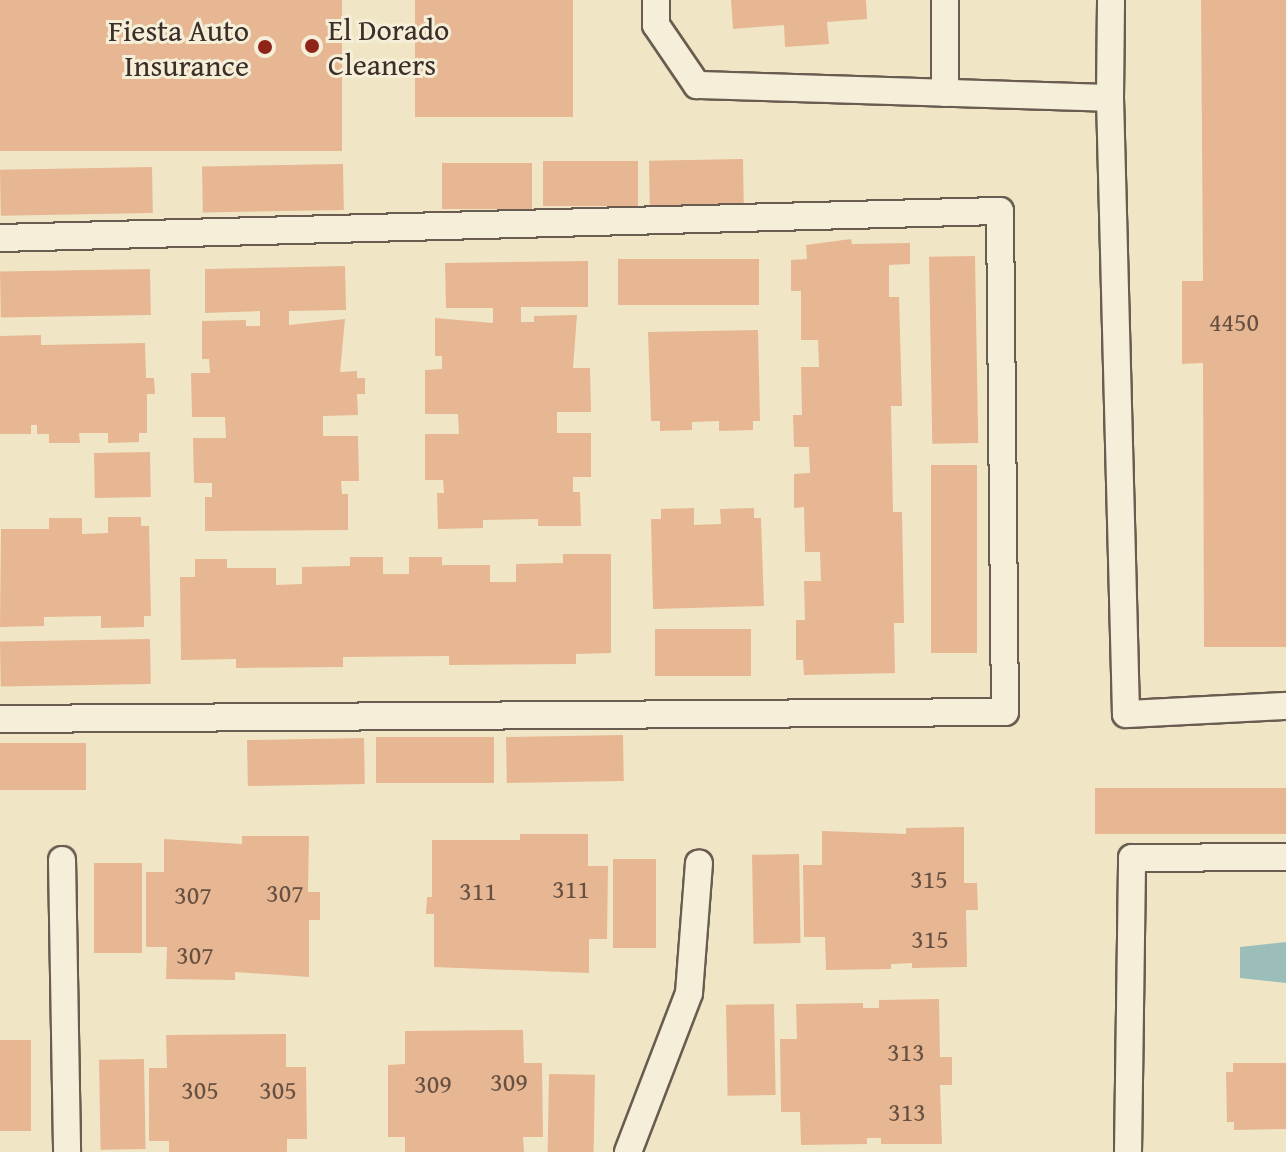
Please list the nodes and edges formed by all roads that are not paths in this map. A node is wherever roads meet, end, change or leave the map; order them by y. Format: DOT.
graph roads {
  1 [pos="656,0"];
  2 [pos="945,0"];
  3 [pos="1111,0"];
  4 [pos="945,93"];
  5 [pos="1110,98"];
  6 [pos="0,238"];
  7 [pos="1286,706"];
  8 [pos="0,719"];
  9 [pos="1286,857"];
  10 [pos="62,860"];
  11 [pos="699,863"];
  12 [pos="67,1152"];
  13 [pos="628,1152"];
  14 [pos="1128,1152"];
  1 -- 4 [label="lane"];
  2 -- 4 [label="lane"];
  3 -- 5 [label="lane"];
  4 -- 5 [label="lane"];
  5 -- 7 [label="lane"];
  6 -- 8 [label="lane"];
  9 -- 14 [label="lane"];
  10 -- 12 [label="lane"];
  11 -- 13 [label="lane"];
}
